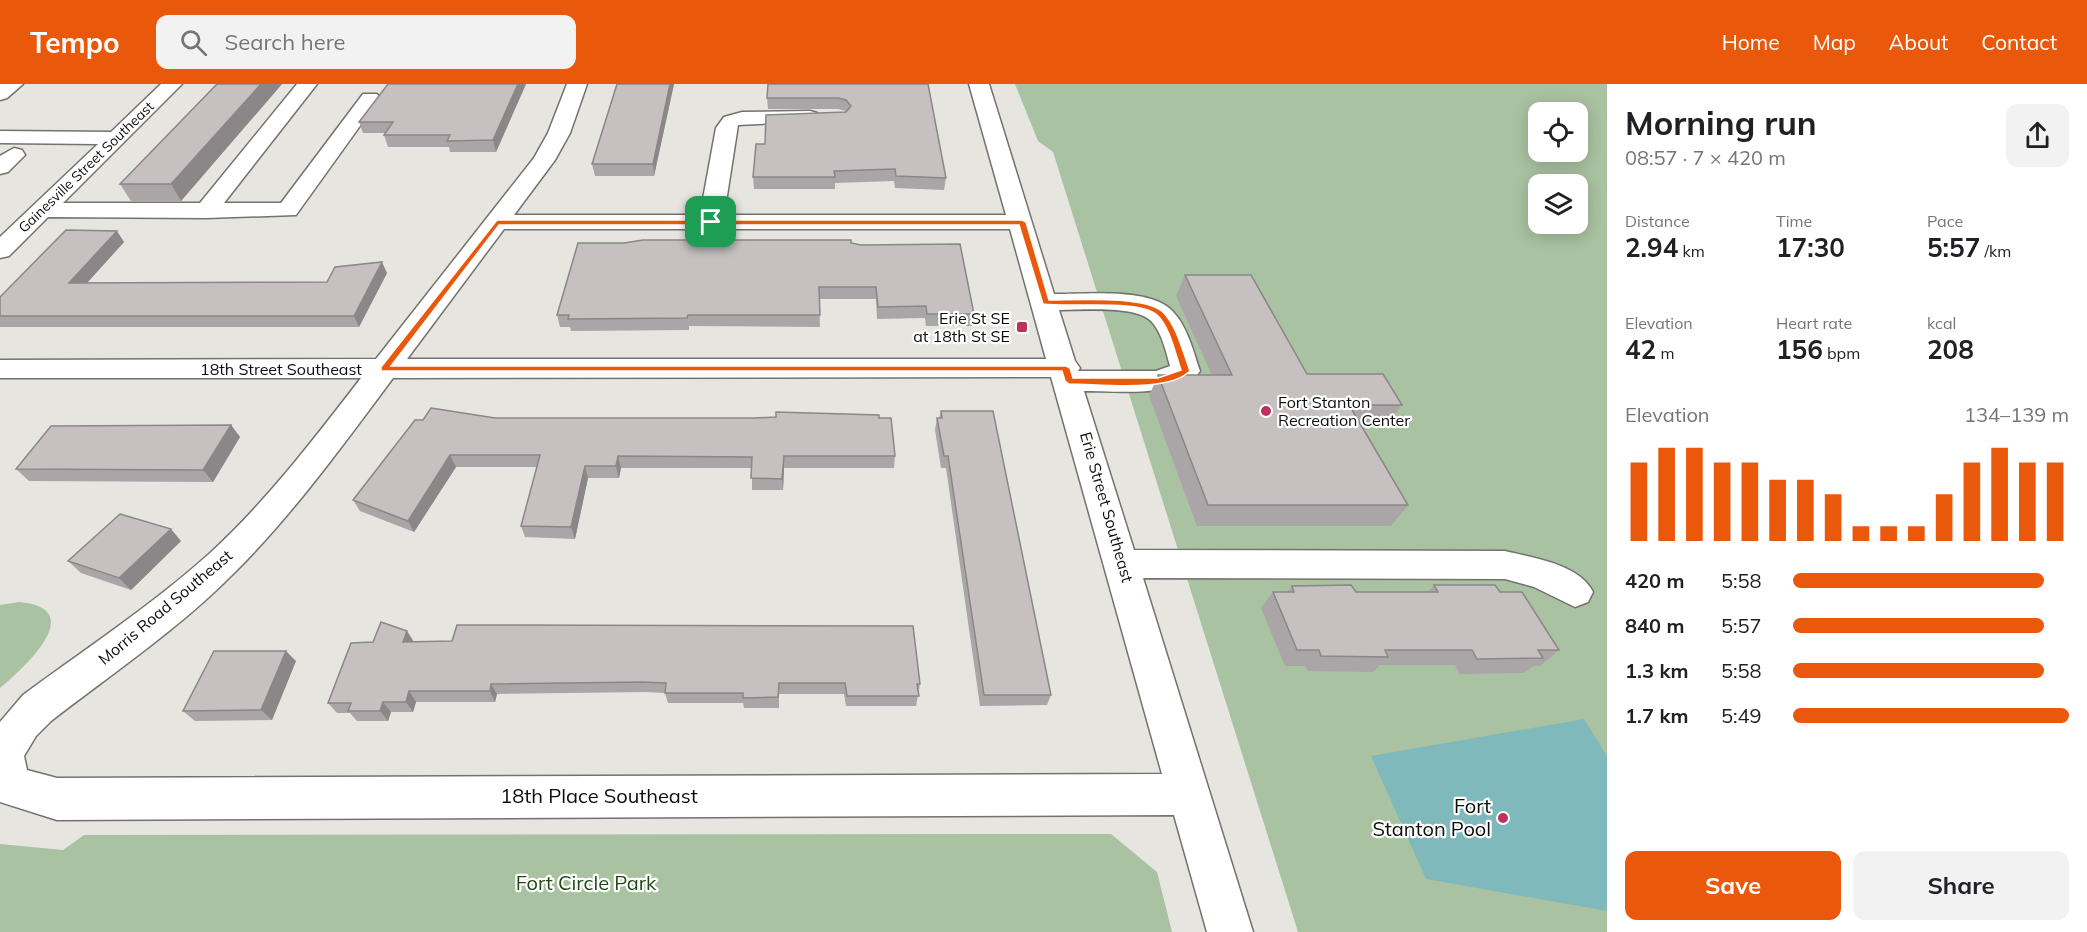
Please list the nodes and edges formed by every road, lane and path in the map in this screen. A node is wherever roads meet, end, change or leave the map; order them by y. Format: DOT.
graph roads {
  1 [pos="13,84"];
  2 [pos="172,84"];
  3 [pos="307,84"];
  4 [pos="577,84"];
  5 [pos="980,84"];
  6 [pos="0,94"];
  7 [pos="370,98"];
  8 [pos="826,117"];
  9 [pos="0,137"];
  10 [pos="116,138"];
  11 [pos="42,210"];
  12 [pos="206,211"];
  13 [pos="497,222"];
  14 [pos="711,222"];
  15 [pos="1022,222"];
  16 [pos="0,251"];
  17 [pos="1046,302"];
  18 [pos="0,369"];
  19 [pos="384,369"];
  20 [pos="1067,375"];
  21 [pos="1124,564"];
  22 [pos="1575,592"];
  23 [pos="4,764"];
  24 [pos="1191,794"];
  25 [pos="1230,932"];
  1 -- 6 [label="street"];
  2 -- 10 [label="street, Gainesville Street Southeast"];
  3 -- 12 [label="street"];
  4 -- 13 [label="street, Morris Road Southeast"];
  5 -- 15 [label="street, Erie Street Southeast"];
  7 -- 12 [label="street"];
  8 -- 14 [label="street"];
  9 -- 10 [label="street"];
  10 -- 11 [label="street, Gainesville Street Southeast"];
  11 -- 12 [label="street"];
  11 -- 16 [label="street, Gainesville Street Southeast"];
  13 -- 14 [label="street"];
  13 -- 19 [label="street, Morris Road Southeast"];
  14 -- 15 [label="street"];
  15 -- 17 [label="street, Erie Street Southeast"];
  17 -- 20 [label="street, Erie Street Southeast"];
  17 -- 20 [label="street, 18th Street Southeast"];
  18 -- 19 [label="street, 18th Street Southeast"];
  19 -- 20 [label="street, 18th Street Southeast"];
  19 -- 23 [label="street, Morris Road Southeast"];
  20 -- 21 [label="street, Erie Street Southeast"];
  21 -- 22 [label="street"];
  21 -- 24 [label="street, Erie Street Southeast"];
  23 -- 24 [label="street, 18th Place Southeast"];
  24 -- 25 [label="street, Erie Street Southeast"];
}
